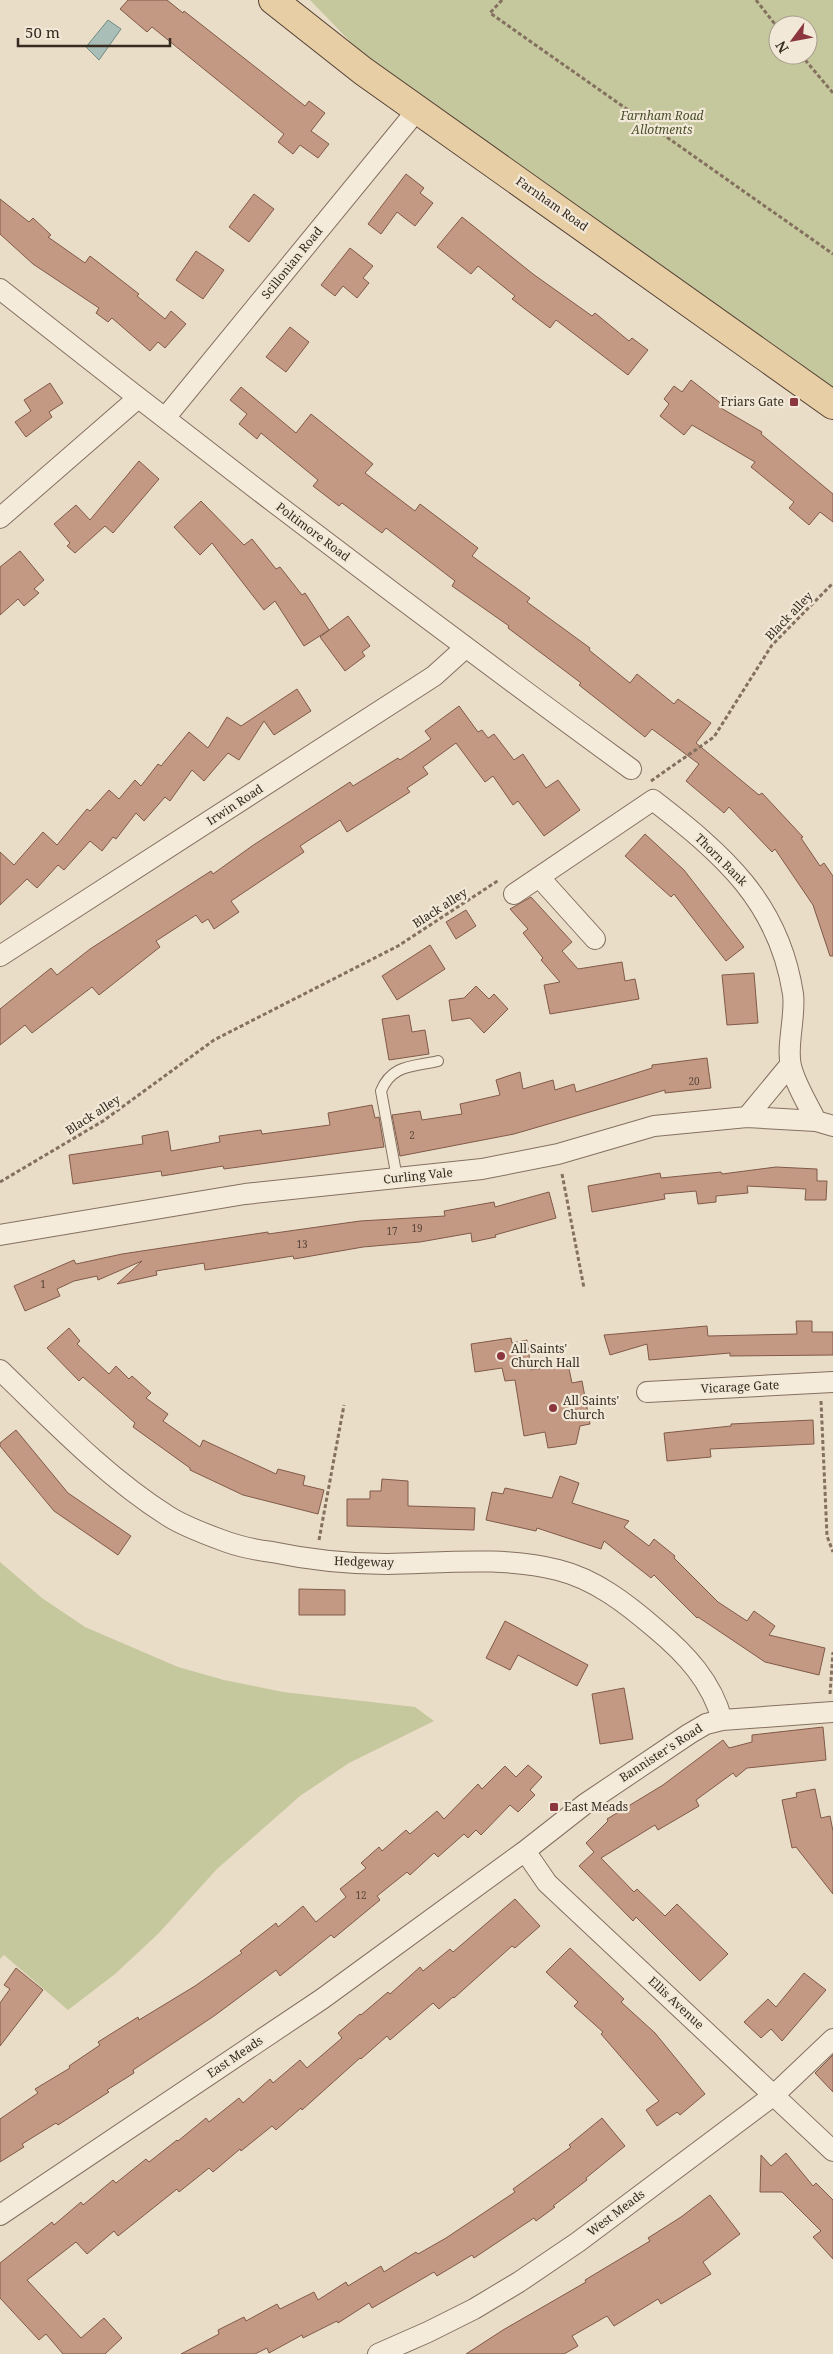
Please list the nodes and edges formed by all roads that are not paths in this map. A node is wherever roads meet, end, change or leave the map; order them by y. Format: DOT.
graph roads {
  1 [pos="273,0"];
  2 [pos="418,109"];
  3 [pos="0,289"];
  4 [pos="138,398"];
  5 [pos="833,405"];
  6 [pos="165,418"];
  7 [pos="0,518"];
  8 [pos="465,648"];
  9 [pos="631,769"];
  10 [pos="540,878"];
  11 [pos="514,894"];
  12 [pos="595,939"];
  13 [pos="0,956"];
  14 [pos="438,1061"];
  15 [pos="790,1065"];
  16 [pos="747,1117"];
  17 [pos="825,1124"];
  18 [pos="397,1178"];
  19 [pos="0,1234"];
  20 [pos="0,1370"];
  21 [pos="827,1382"];
  22 [pos="647,1392"];
  23 [pos="832,1712"];
  24 [pos="722,1720"];
  25 [pos="585,1804"];
  26 [pos="525,1851"];
  27 [pos="833,2039"];
  28 [pos="774,2094"];
  29 [pos="833,2150"];
  30 [pos="0,2215"];
  31 [pos="378,2354"];
  1 -- 2 [label="main road, Farnham Road"];
  2 -- 5 [label="main road, Farnham Road"];
  2 -- 6 [label="street, Scillonian Road"];
  3 -- 4 [label="street, Poltimore Road"];
  4 -- 6 [label="street, Poltimore Road"];
  4 -- 7 [label="street"];
  6 -- 8 [label="street, Poltimore Road"];
  8 -- 9 [label="street, Poltimore Road"];
  8 -- 13 [label="street, Irwin Road"];
  10 -- 11 [label="street, Thorn Bank"];
  10 -- 12 [label="street"];
  10 -- 15 [label="street, Thorn Bank"];
  14 -- 18 [label="lane"];
  15 -- 16 [label="street"];
  15 -- 17 [label="street, Thorn Bank"];
  16 -- 17 [label="street, Curling Vale"];
  16 -- 18 [label="street, Curling Vale"];
  18 -- 19 [label="street, Curling Vale"];
  20 -- 24 [label="street, Hedgeway"];
  21 -- 22 [label="street, Vicarage Gate"];
  23 -- 24 [label="street, Bannister's Road"];
  24 -- 25 [label="street, Bannister's Road"];
  25 -- 26 [label="street, East Meads"];
  26 -- 28 [label="street, Ellis Avenue"];
  26 -- 30 [label="street, East Meads"];
  27 -- 28 [label="street, West Meads"];
  28 -- 29 [label="street, Ellis Avenue"];
  28 -- 31 [label="street, West Meads"];
}
